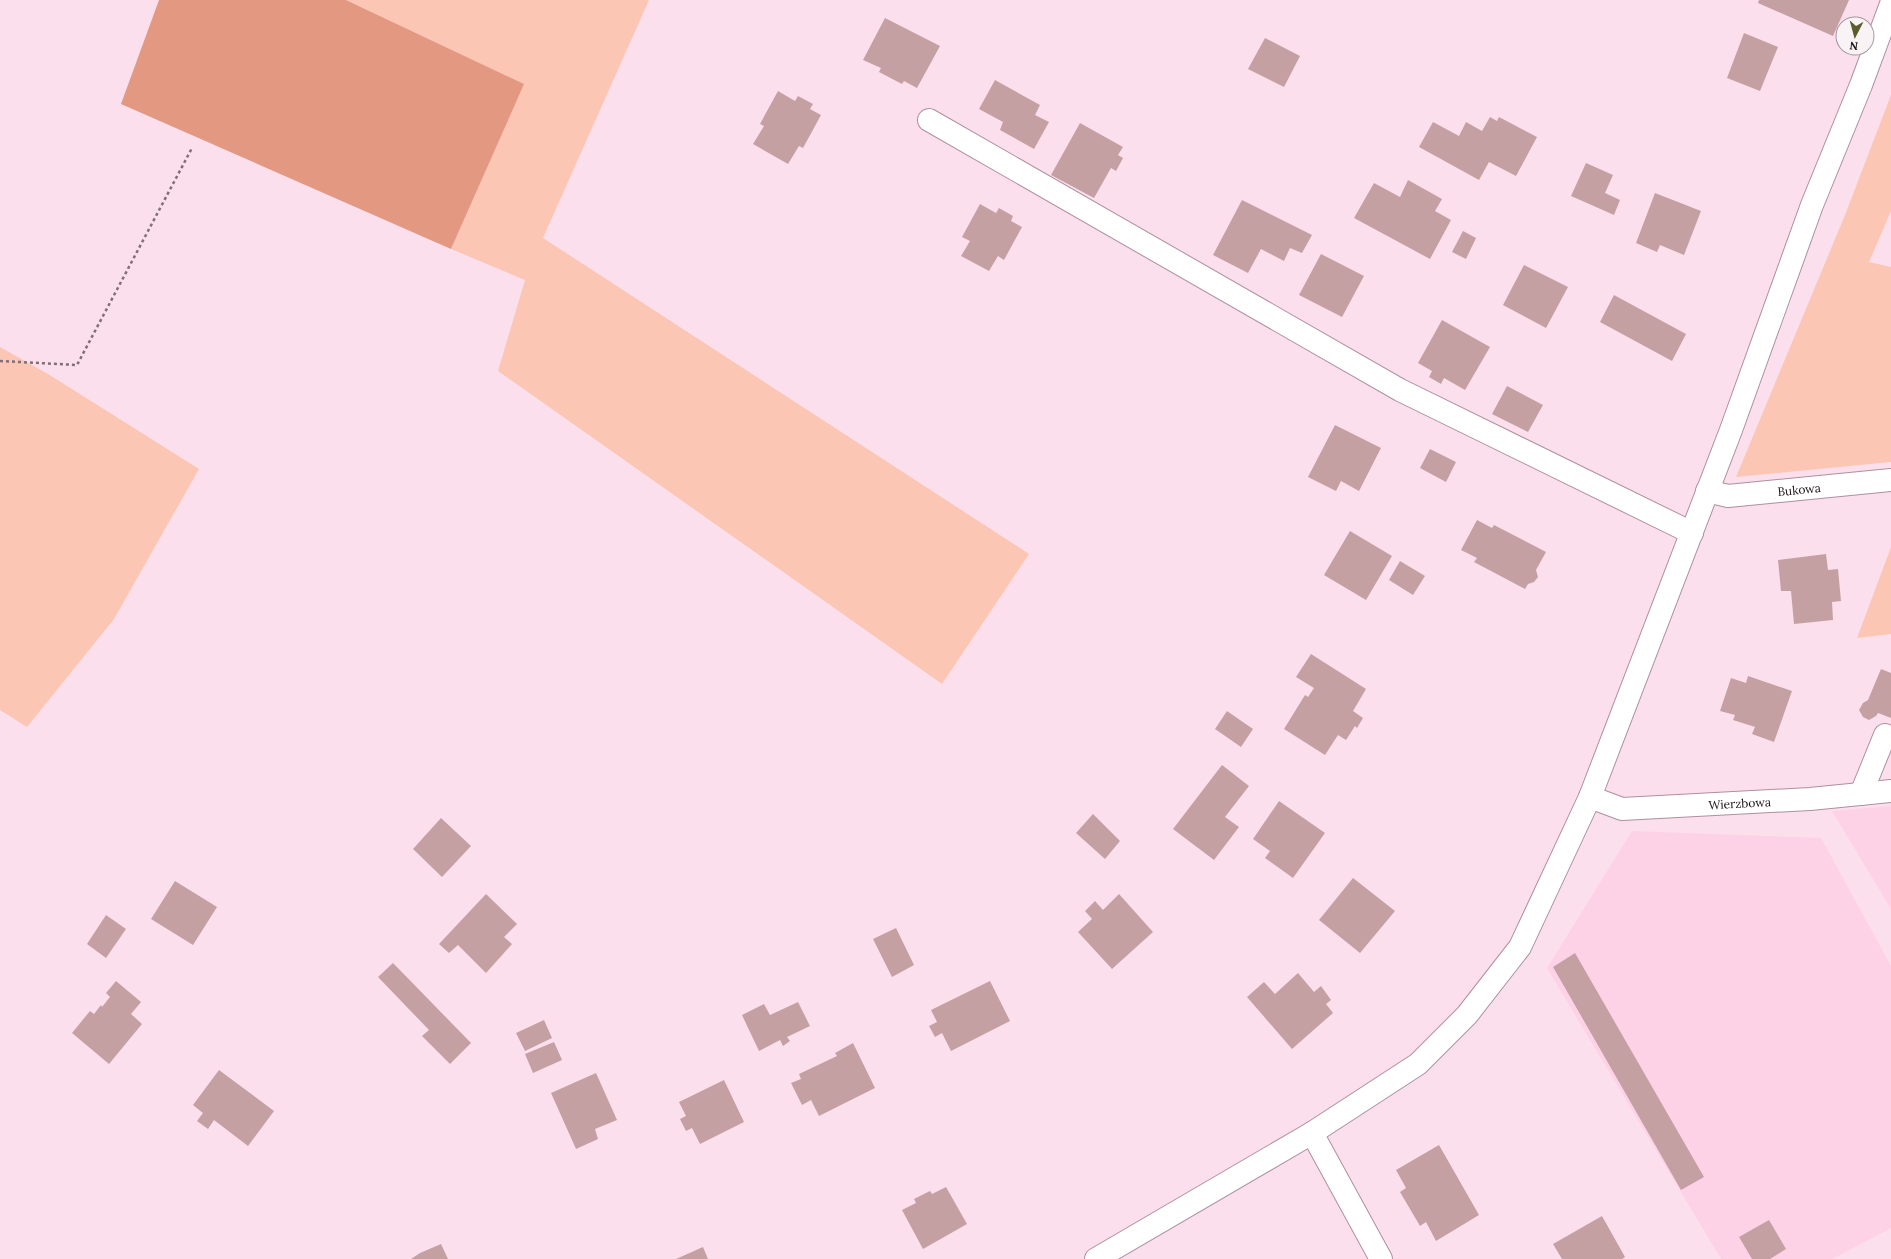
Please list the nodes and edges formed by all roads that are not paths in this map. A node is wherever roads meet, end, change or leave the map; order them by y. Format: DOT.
graph roads {
  1 [pos="1891,4"];
  2 [pos="929,120"];
  3 [pos="1891,480"];
  4 [pos="1707,491"];
  5 [pos="1692,533"];
  6 [pos="1885,735"];
  7 [pos="1891,791"];
  8 [pos="1861,794"];
  9 [pos="1590,797"];
  10 [pos="1312,1133"];
  11 [pos="1096,1259"];
  12 [pos="1381,1259"];
  1 -- 4 [label="street"];
  2 -- 5 [label="street"];
  3 -- 4 [label="street, Bukowa"];
  4 -- 5 [label="street"];
  5 -- 9 [label="street"];
  6 -- 8 [label="street"];
  7 -- 8 [label="street, Wierzbowa"];
  8 -- 9 [label="street, Wierzbowa"];
  9 -- 10 [label="street"];
  10 -- 11 [label="street"];
  10 -- 12 [label="street"];
}
